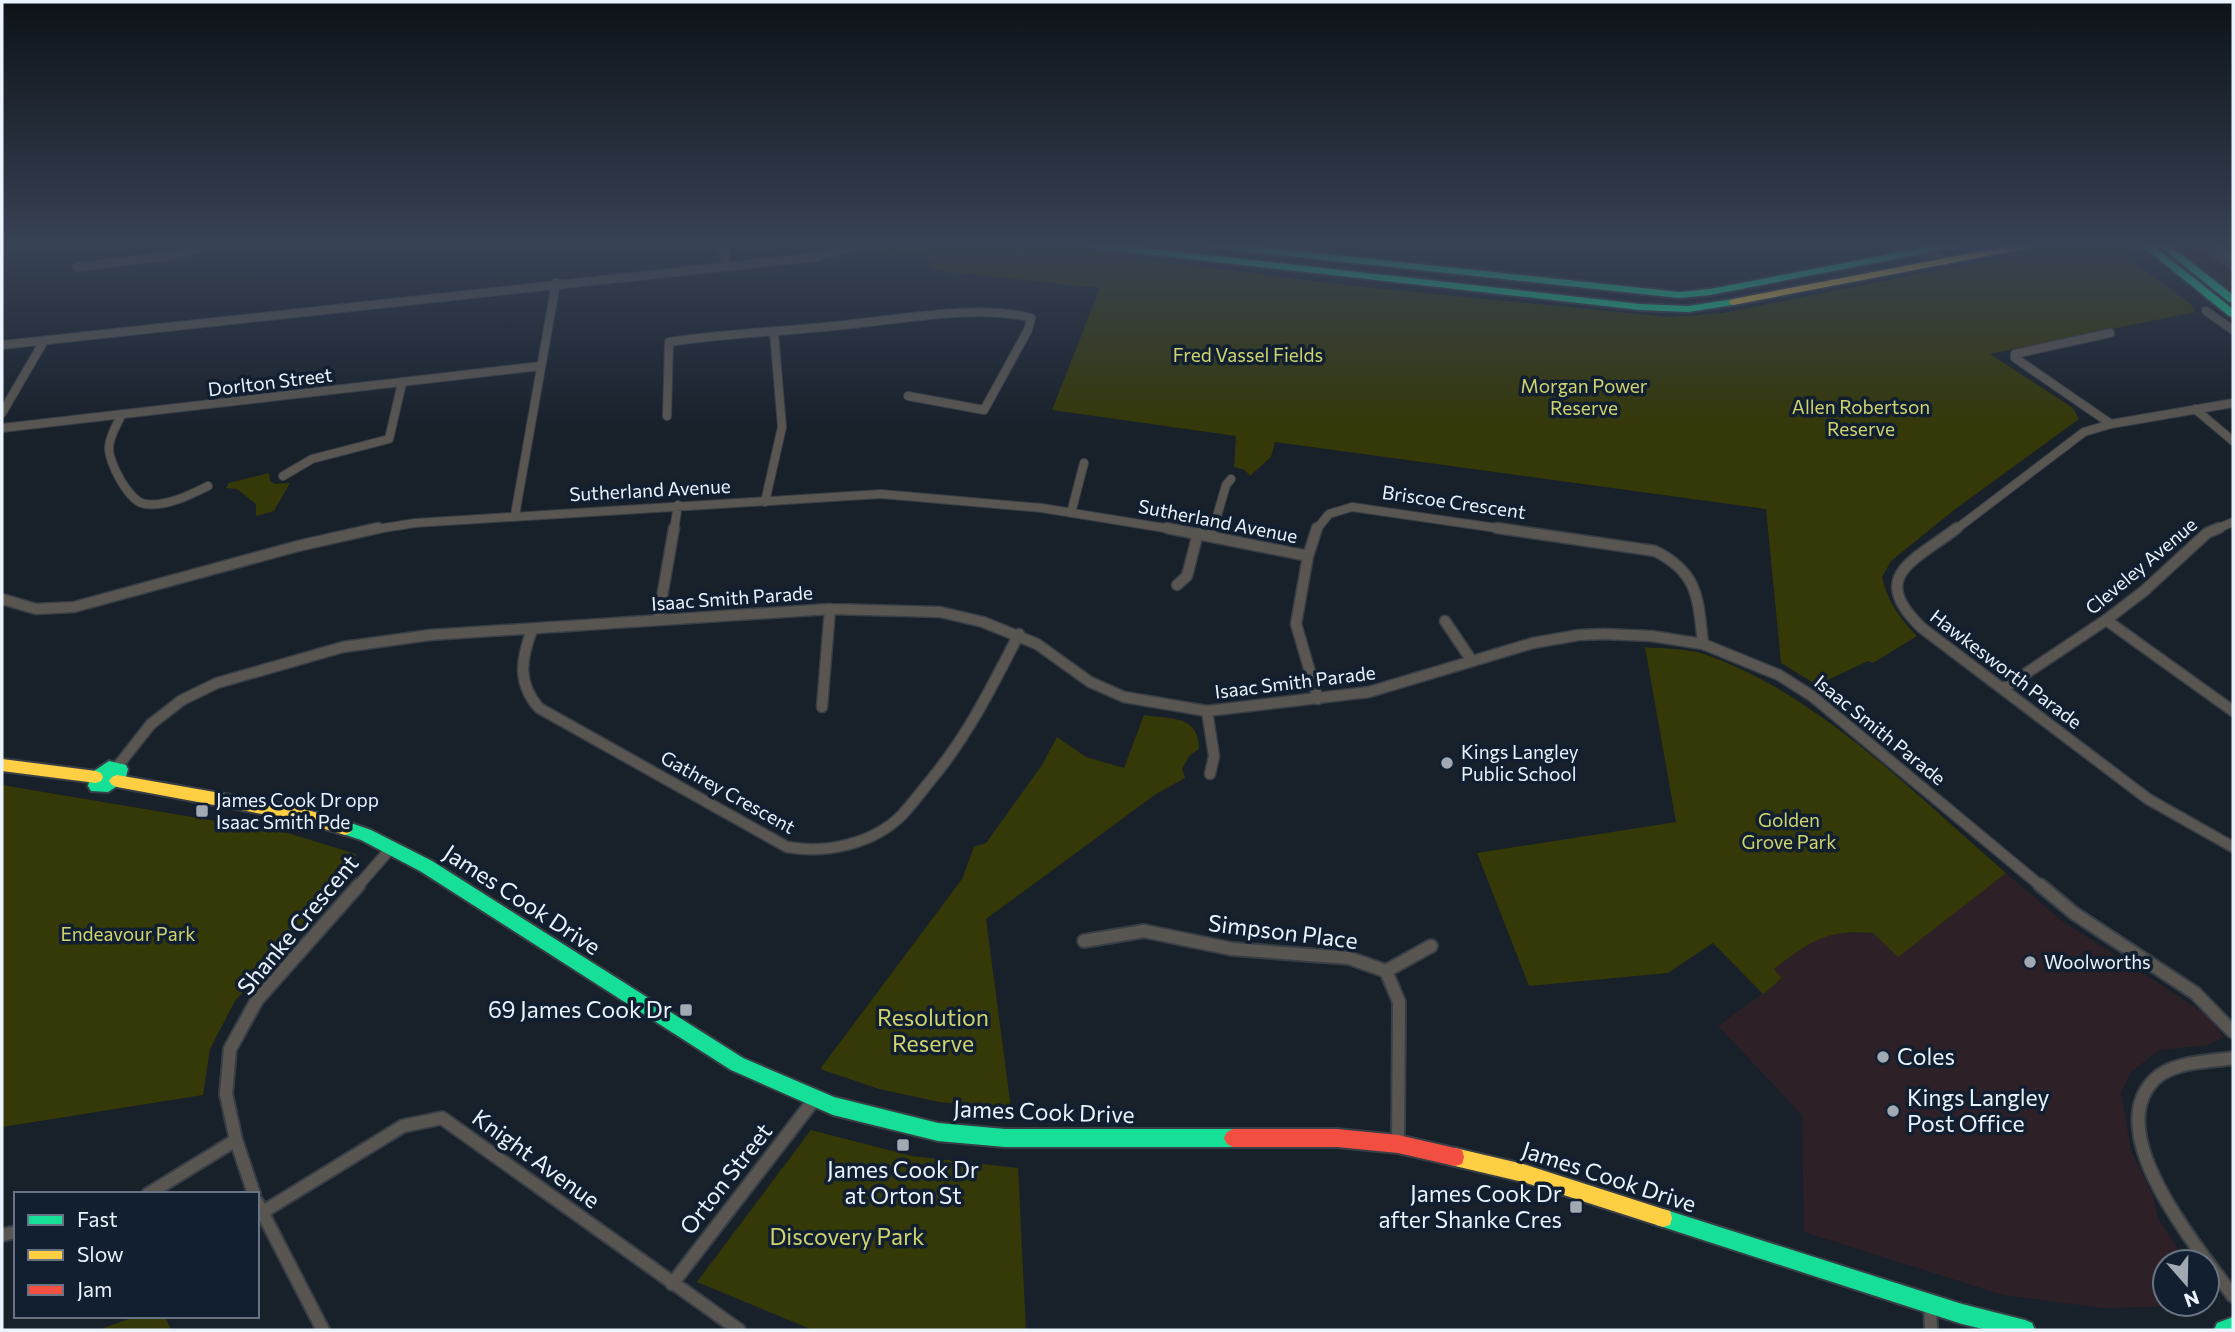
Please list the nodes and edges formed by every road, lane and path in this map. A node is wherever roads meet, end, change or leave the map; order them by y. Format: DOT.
graph roads {
  1 [pos="352,306"];
  2 [pos="552,306"];
  3 [pos="1633,306"];
  4 [pos="1704,306"];
  5 [pos="2206,311"];
  6 [pos="2233,330"];
  7 [pos="774,332"];
  8 [pos="2110,333"];
  9 [pos="44,341"];
  10 [pos="2,345"];
  11 [pos="541,366"];
  12 [pos="402,383"];
  13 [pos="908,396"];
  14 [pos="2233,403"];
  15 [pos="2195,410"];
  16 [pos="2,413"];
  17 [pos="121,416"];
  18 [pos="667,416"];
  19 [pos="2111,424"];
  20 [pos="2,428"];
  21 [pos="2233,441"];
  22 [pos="1084,463"];
  23 [pos="283,476"];
  24 [pos="1231,479"];
  25 [pos="208,486"];
  26 [pos="765,502"];
  27 [pos="678,505"];
  28 [pos="1072,513"];
  29 [pos="515,515"];
  30 [pos="2233,522"];
  31 [pos="1198,533"];
  32 [pos="1211,535"];
  33 [pos="1308,556"];
  34 [pos="1177,585"];
  35 [pos="2,598"];
  36 [pos="830,609"];
  37 [pos="658,620"];
  38 [pos="2106,620"];
  39 [pos="1445,621"];
  40 [pos="532,630"];
  41 [pos="1019,634"];
  42 [pos="1703,644"];
  43 [pos="1472,661"];
  44 [pos="2004,688"];
  45 [pos="1318,699"];
  46 [pos="822,707"];
  47 [pos="1207,711"];
  48 [pos="2233,711"];
  49 [pos="2,765"];
  50 [pos="117,774"];
  51 [pos="1210,775"];
  52 [pos="393,847"];
  53 [pos="2233,848"];
  54 [pos="1084,941"];
  55 [pos="1431,946"];
  56 [pos="1386,971"];
  57 [pos="2233,1032"];
  58 [pos="2233,1058"];
  59 [pos="814,1100"];
  60 [pos="236,1139"];
  61 [pos="1398,1144"];
  62 [pos="151,1192"];
  63 [pos="253,1192"];
  64 [pos="259,1208"];
  65 [pos="672,1284"];
  66 [pos="2233,1296"];
  67 [pos="1930,1303"];
  68 [pos="2233,1327"];
  69 [pos="323,1330"];
  70 [pos="739,1330"];
  71 [pos="1931,1330"];
  72 [pos="2025,1330"];
  73 [pos="2224,1330"];
  1 -- 9 [label="street"];
  2 -- 11 [label="street"];
  3 -- 4 [label="main road"];
  5 -- 6 [label="street"];
  7 -- 13 [label="street"];
  7 -- 18 [label="street"];
  7 -- 26 [label="street"];
  8 -- 19 [label="street"];
  9 -- 10 [label="street"];
  9 -- 16 [label="street"];
  11 -- 12 [label="street, Dorlton Street"];
  11 -- 29 [label="street"];
  12 -- 17 [label="street, Dorlton Street"];
  12 -- 23 [label="street"];
  14 -- 15 [label="street, Hawkesworth Parade"];
  15 -- 19 [label="street, Hawkesworth Parade"];
  15 -- 21 [label="street"];
  17 -- 20 [label="street, Dorlton Street"];
  17 -- 25 [label="street"];
  19 -- 44 [label="street, Hawkesworth Parade"];
  22 -- 28 [label="street"];
  24 -- 32 [label="street"];
  26 -- 27 [label="street, Sutherland Avenue"];
  26 -- 28 [label="street, Sutherland Avenue"];
  27 -- 29 [label="street, Sutherland Avenue"];
  27 -- 37 [label="street"];
  28 -- 31 [label="street, Sutherland Avenue"];
  29 -- 35 [label="street, Sutherland Avenue"];
  30 -- 38 [label="street, Cleveley Avenue"];
  31 -- 32 [label="street, Sutherland Avenue"];
  31 -- 34 [label="street"];
  32 -- 33 [label="street, Sutherland Avenue"];
  33 -- 42 [label="street, Briscoe Crescent"];
  33 -- 45 [label="street, Briscoe Crescent"];
  36 -- 37 [label="street, Isaac Smith Parade"];
  36 -- 41 [label="street, Isaac Smith Parade"];
  36 -- 46 [label="street"];
  37 -- 40 [label="street, Isaac Smith Parade"];
  38 -- 44 [label="street, Cleveley Avenue"];
  38 -- 48 [label="street"];
  39 -- 43 [label="street"];
  40 -- 41 [label="street, Gathrey Crescent"];
  40 -- 50 [label="street, Isaac Smith Parade"];
  41 -- 47 [label="street, Isaac Smith Parade"];
  42 -- 43 [label="street, Isaac Smith Parade"];
  42 -- 57 [label="street, Isaac Smith Parade"];
  43 -- 45 [label="street, Isaac Smith Parade"];
  44 -- 53 [label="street, Hawkesworth Parade"];
  45 -- 47 [label="street, Isaac Smith Parade"];
  47 -- 51 [label="street"];
  49 -- 50 [label="main road, James Cook Drive"];
  50 -- 52 [label="main road, James Cook Drive"];
  52 -- 59 [label="main road, James Cook Drive"];
  52 -- 60 [label="street, Shanke Crescent"];
  54 -- 56 [label="street, Simpson Place"];
  55 -- 56 [label="street"];
  56 -- 61 [label="street"];
  58 -- 66 [label="street"];
  59 -- 61 [label="main road, James Cook Drive"];
  59 -- 65 [label="street, Orton Street"];
  60 -- 62 [label="street"];
  60 -- 63 [label="street, Shanke Crescent"];
  61 -- 67 [label="main road, James Cook Drive"];
  64 -- 65 [label="street, Knight Avenue"];
  64 -- 69 [label="street"];
  65 -- 70 [label="street, Knight Avenue"];
  67 -- 71 [label="street"];
  67 -- 72 [label="main road, James Cook Drive"];
  68 -- 73 [label="main road"];
}
